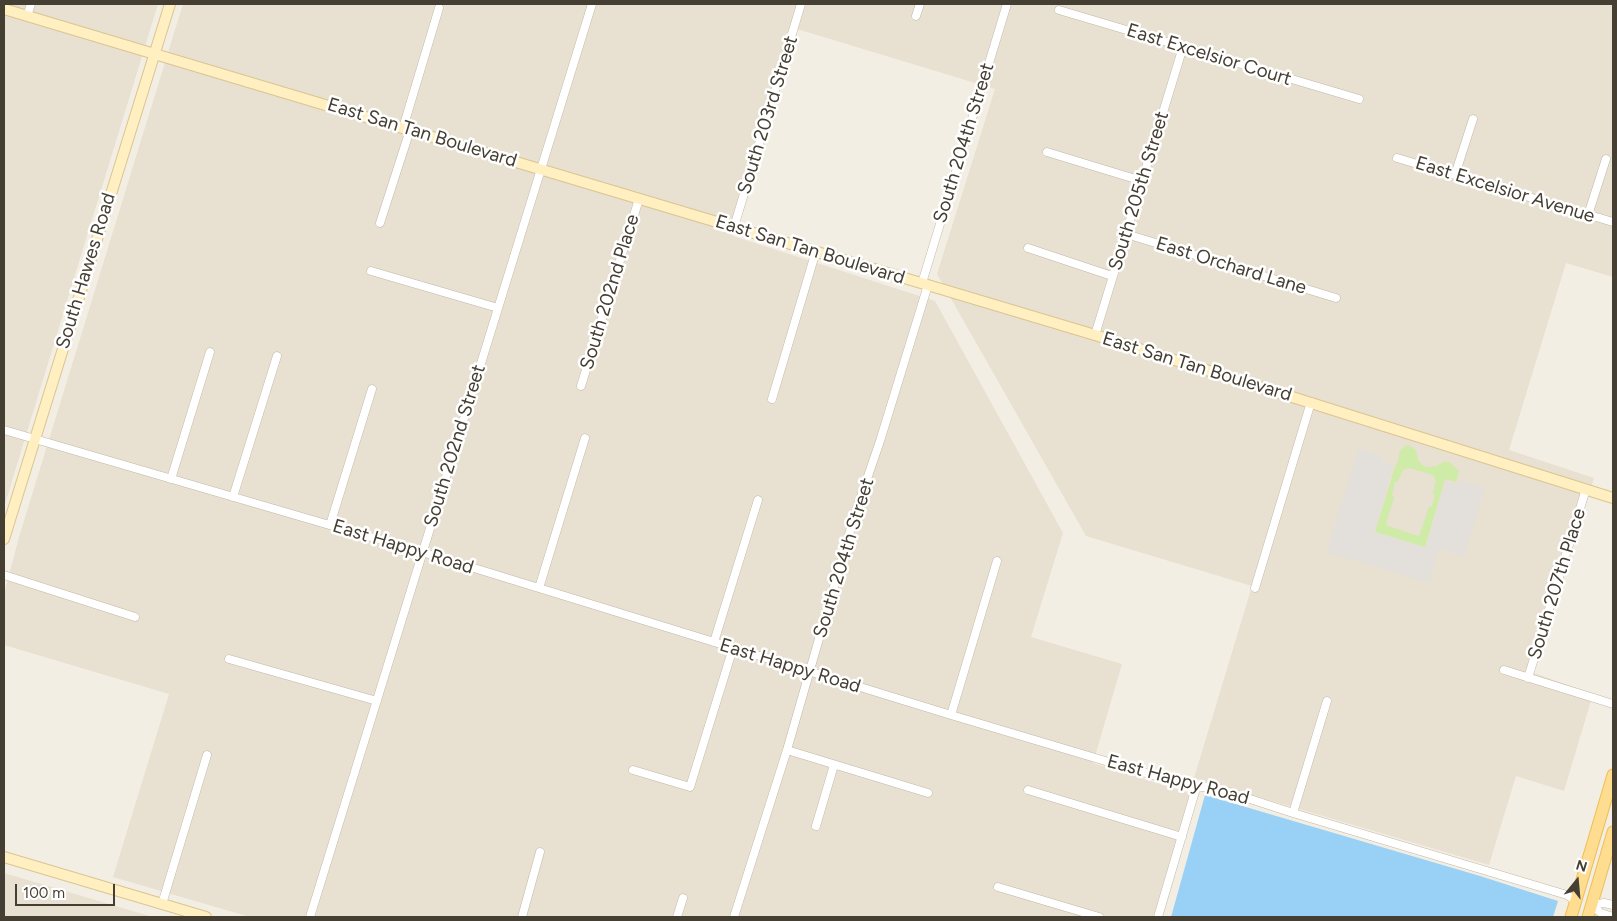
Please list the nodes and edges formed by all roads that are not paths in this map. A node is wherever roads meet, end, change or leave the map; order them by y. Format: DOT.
graph roads {
  1 [pos="31,4"];
  2 [pos="170,4"];
  3 [pos="592,4"];
  4 [pos="801,4"];
  5 [pos="920,4"];
  6 [pos="1007,4"];
  7 [pos="439,8"];
  8 [pos="4,9"];
  9 [pos="1059,10"];
  10 [pos="27,16"];
  11 [pos="916,16"];
  12 [pos="1182,47"];
  13 [pos="154,54"];
  14 [pos="1359,99"];
  15 [pos="1473,119"];
  16 [pos="406,129"];
  17 [pos="1047,152"];
  18 [pos="1398,158"];
  19 [pos="1606,159"];
  20 [pos="542,169"];
  21 [pos="1455,176"];
  22 [pos="1142,180"];
  23 [pos="639,198"];
  24 [pos="1588,215"];
  25 [pos="1613,222"];
  26 [pos="380,223"];
  27 [pos="734,227"];
  28 [pos="1126,234"];
  29 [pos="1028,248"];
  30 [pos="816,252"];
  31 [pos="371,271"];
  32 [pos="1112,276"];
  33 [pos="925,284"];
  34 [pos="1336,298"];
  35 [pos="498,308"];
  36 [pos="1095,335"];
  37 [pos="210,352"];
  38 [pos="277,356"];
  39 [pos="580,386"];
  40 [pos="372,389"];
  41 [pos="772,399"];
  42 [pos="1312,402"];
  43 [pos="4,430"];
  44 [pos="584,438"];
  45 [pos="35,439"];
  46 [pos="172,479"];
  47 [pos="1586,490"];
  48 [pos="233,498"];
  49 [pos="1613,498"];
  50 [pos="758,500"];
  51 [pos="330,525"];
  52 [pos="4,539"];
  53 [pos="422,552"];
  54 [pos="997,561"];
  55 [pos="4,575"];
  56 [pos="539,588"];
  57 [pos="1255,588"];
  58 [pos="135,617"];
  59 [pos="714,642"];
  60 [pos="733,648"];
  61 [pos="229,660"];
  62 [pos="1504,670"];
  63 [pos="810,671"];
  64 [pos="1528,678"];
  65 [pos="1327,701"];
  66 [pos="377,702"];
  67 [pos="1613,704"];
  68 [pos="951,715"];
  69 [pos="787,750"];
  70 [pos="206,755"];
  71 [pos="834,765"];
  72 [pos="633,770"];
  73 [pos="1613,775"];
  74 [pos="1196,788"];
  75 [pos="1028,790"];
  76 [pos="928,794"];
  77 [pos="1293,813"];
  78 [pos="816,826"];
  79 [pos="1613,832"];
  80 [pos="1182,837"];
  81 [pos="540,852"];
  82 [pos="4,857"];
  83 [pos="998,887"];
  84 [pos="683,898"];
  85 [pos="1576,901"];
  86 [pos="162,904"];
  87 [pos="1591,905"];
  88 [pos="1613,905"];
  89 [pos="206,917"];
  90 [pos="310,917"];
  91 [pos="522,917"];
  92 [pos="678,917"];
  93 [pos="734,917"];
  94 [pos="1099,917"];
  95 [pos="1158,917"];
  96 [pos="1570,917"];
  97 [pos="1588,917"];
  98 [pos="1613,917"];
  1 -- 10 [label="street"];
  2 -- 13 [label="street, South Hawes Road"];
  3 -- 20 [label="street, South 202nd Street"];
  4 -- 27 [label="street, South 203rd Street"];
  5 -- 11 [label="street"];
  6 -- 33 [label="street, South 204th Street"];
  7 -- 16 [label="street"];
  8 -- 10 [label="street, East San Tan Boulevard"];
  9 -- 12 [label="street, East Excelsior Court"];
  10 -- 13 [label="street, East San Tan Boulevard"];
  12 -- 14 [label="street, East Excelsior Court"];
  12 -- 22 [label="street, South 205th Street"];
  13 -- 16 [label="street, East San Tan Boulevard"];
  13 -- 45 [label="street, South Hawes Road"];
  15 -- 21 [label="street"];
  16 -- 20 [label="street, East San Tan Boulevard"];
  16 -- 26 [label="street"];
  17 -- 22 [label="street"];
  18 -- 21 [label="street, East Excelsior Avenue"];
  19 -- 24 [label="street"];
  20 -- 23 [label="street, East San Tan Boulevard"];
  20 -- 35 [label="street, South 202nd Street"];
  21 -- 24 [label="street, East Excelsior Avenue"];
  22 -- 28 [label="street, South 205th Street"];
  23 -- 27 [label="street, East San Tan Boulevard"];
  23 -- 39 [label="street, South 202nd Place"];
  24 -- 25 [label="street, East Excelsior Avenue"];
  27 -- 30 [label="street, East San Tan Boulevard"];
  28 -- 32 [label="street, South 205th Street"];
  28 -- 34 [label="street, East Orchard Lane"];
  29 -- 32 [label="street"];
  30 -- 33 [label="street, East San Tan Boulevard"];
  30 -- 41 [label="street"];
  31 -- 35 [label="street"];
  32 -- 36 [label="street, South 205th Street"];
  33 -- 36 [label="street, East San Tan Boulevard"];
  33 -- 63 [label="street, South 204th Street"];
  35 -- 53 [label="street, South 202nd Street"];
  36 -- 42 [label="street, East San Tan Boulevard"];
  37 -- 46 [label="street"];
  38 -- 48 [label="street"];
  40 -- 51 [label="street"];
  42 -- 47 [label="street, East San Tan Boulevard"];
  42 -- 57 [label="street"];
  43 -- 45 [label="street, East Happy Road"];
  44 -- 56 [label="street"];
  45 -- 46 [label="street, East Happy Road"];
  45 -- 52 [label="street, South Hawes Road"];
  46 -- 48 [label="street, East Happy Road"];
  47 -- 49 [label="street, East San Tan Boulevard"];
  47 -- 64 [label="street, South 207th Place"];
  48 -- 51 [label="street, East Happy Road"];
  50 -- 59 [label="street"];
  51 -- 53 [label="street, East Happy Road"];
  53 -- 56 [label="street, East Happy Road"];
  53 -- 66 [label="street, South 202nd Street"];
  54 -- 68 [label="street"];
  55 -- 58 [label="street"];
  56 -- 59 [label="street, East Happy Road"];
  59 -- 60 [label="street, East Happy Road"];
  60 -- 63 [label="street, East Happy Road"];
  60 -- 72 [label="street"];
  61 -- 66 [label="street"];
  62 -- 64 [label="street"];
  63 -- 68 [label="street, East Happy Road"];
  63 -- 69 [label="street, South 204th Street"];
  64 -- 67 [label="street"];
  65 -- 77 [label="street"];
  66 -- 90 [label="street, South 202nd Street"];
  68 -- 74 [label="street, East Happy Road"];
  69 -- 71 [label="street"];
  69 -- 93 [label="street, South 204th Street"];
  70 -- 86 [label="street"];
  71 -- 76 [label="street"];
  71 -- 78 [label="street"];
  73 -- 85 [label="main road"];
  74 -- 77 [label="street, East Happy Road"];
  74 -- 80 [label="street"];
  75 -- 80 [label="street"];
  77 -- 85 [label="street, East Happy Road"];
  79 -- 87 [label="main road"];
  80 -- 95 [label="street"];
  81 -- 91 [label="street"];
  82 -- 86 [label="street"];
  83 -- 94 [label="street"];
  84 -- 92 [label="street"];
  85 -- 96 [label="main road"];
  86 -- 89 [label="street"];
  87 -- 88 [label="street"];
  87 -- 97 [label="main road"];
  87 -- 98 [label="street"];
}
